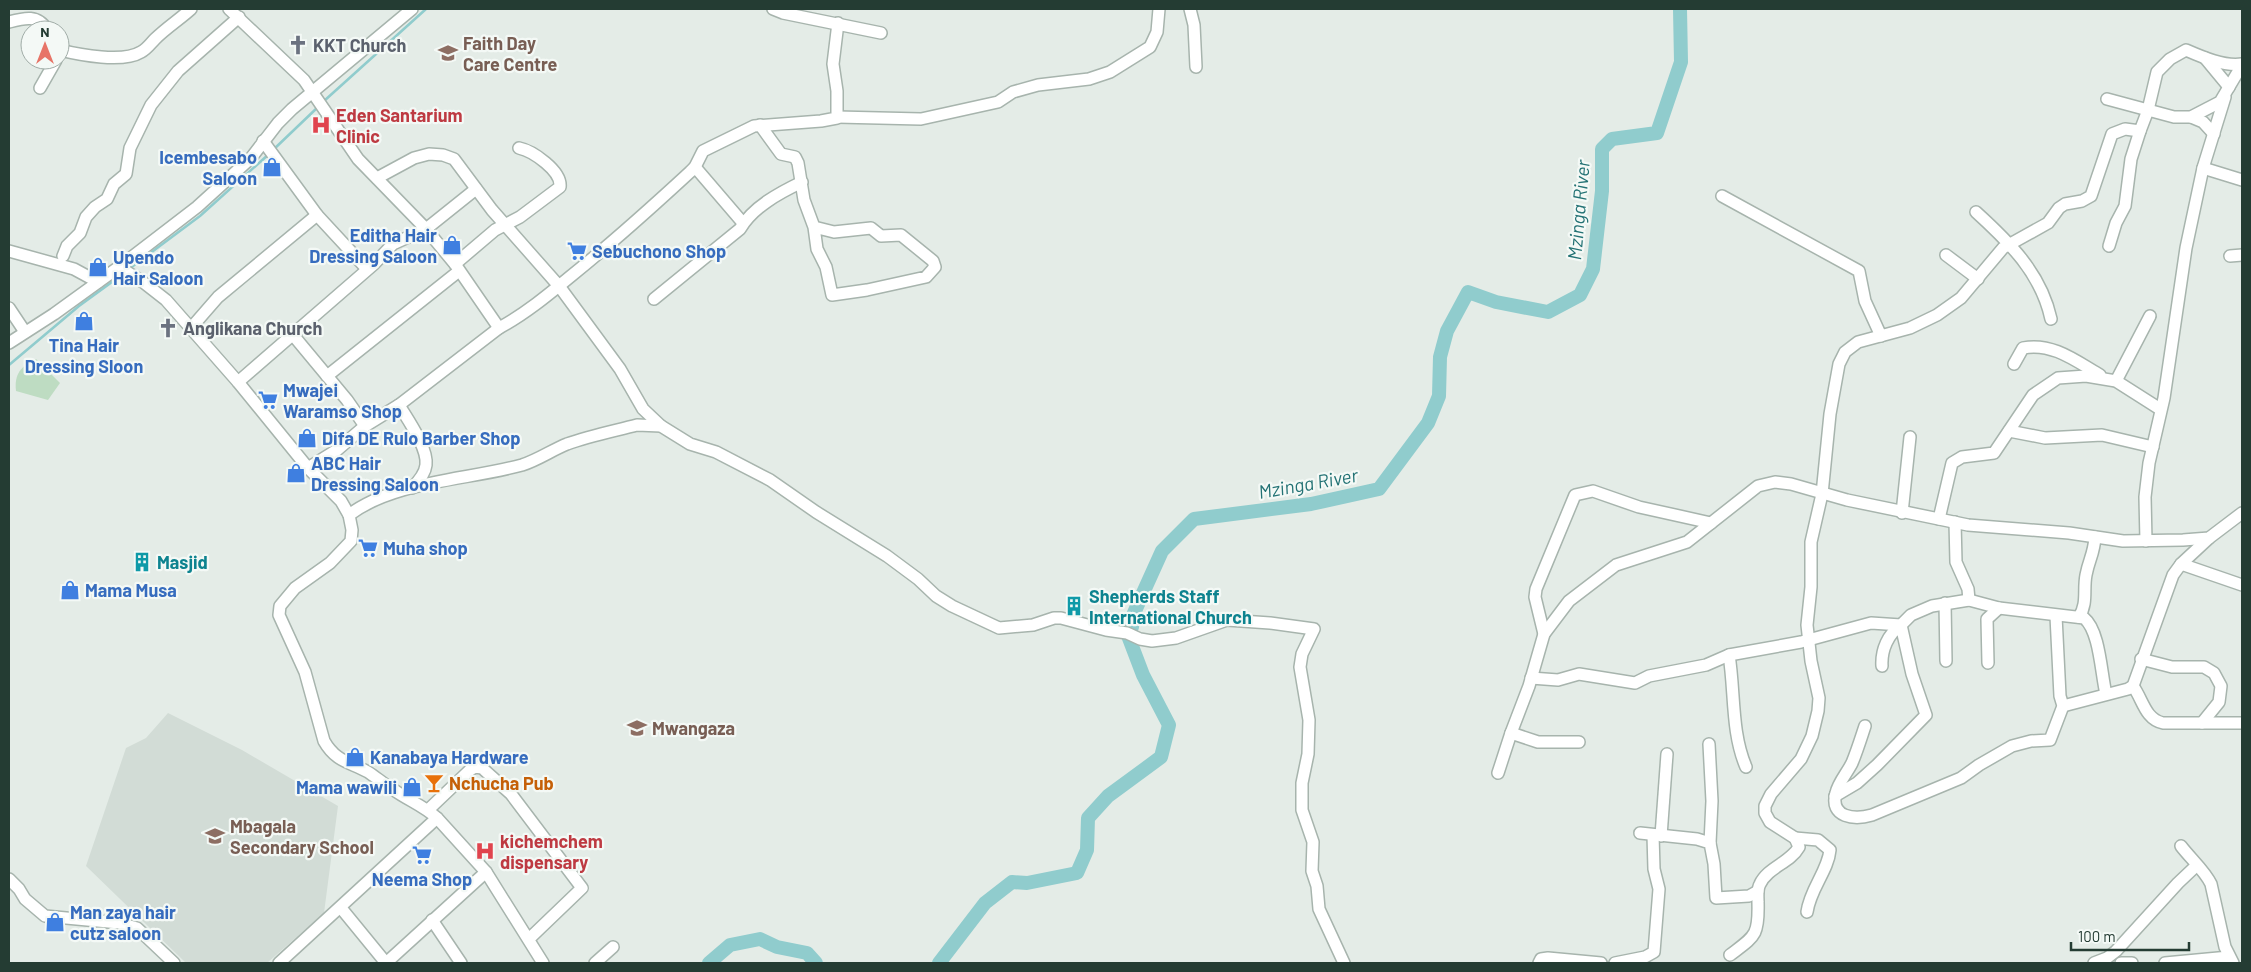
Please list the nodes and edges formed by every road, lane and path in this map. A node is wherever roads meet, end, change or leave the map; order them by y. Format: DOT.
graph roads {
  1 [pos="191,9"];
  2 [pos="229,9"];
  3 [pos="412,9"];
  4 [pos="773,9"];
  5 [pos="1158,9"];
  6 [pos="1190,9"];
  7 [pos="804,12"];
  8 [pos="239,17"];
  9 [pos="36,20"];
  10 [pos="9,22"];
  11 [pos="838,23"];
  12 [pos="881,33"];
  13 [pos="70,52"];
  14 [pos="2205,58"];
  15 [pos="2242,65"];
  16 [pos="1196,67"];
  17 [pos="50,70"];
  18 [pos="2220,78"];
  19 [pos="40,88"];
  20 [pos="314,91"];
  21 [pos="2225,95"];
  22 [pos="2107,98"];
  23 [pos="2148,110"];
  24 [pos="837,117"];
  25 [pos="2191,117"];
  26 [pos="760,125"];
  27 [pos="2140,131"];
  28 [pos="2214,134"];
  29 [pos="263,141"];
  30 [pos="519,148"];
  31 [pos="695,167"];
  32 [pos="2203,168"];
  33 [pos="376,178"];
  34 [pos="2242,180"];
  35 [pos="802,182"];
  36 [pos="476,189"];
  37 [pos="1722,196"];
  38 [pos="1976,212"];
  39 [pos="317,215"];
  40 [pos="743,224"];
  41 [pos="505,226"];
  42 [pos="814,227"];
  43 [pos="426,230"];
  44 [pos="2010,243"];
  45 [pos="2109,246"];
  46 [pos="9,251"];
  47 [pos="1946,255"];
  48 [pos="2242,255"];
  49 [pos="63,256"];
  50 [pos="2230,256"];
  51 [pos="119,267"];
  52 [pos="457,267"];
  53 [pos="367,269"];
  54 [pos="1978,279"];
  55 [pos="98,282"];
  56 [pos="559,286"];
  57 [pos="654,299"];
  58 [pos="9,308"];
  59 [pos="2150,316"];
  60 [pos="2051,319"];
  61 [pos="191,328"];
  62 [pos="500,328"];
  63 [pos="25,332"];
  64 [pos="293,335"];
  65 [pos="1880,336"];
  66 [pos="9,342"];
  67 [pos="2014,364"];
  68 [pos="327,376"];
  69 [pos="2113,381"];
  70 [pos="238,382"];
  71 [pos="399,405"];
  72 [pos="2160,409"];
  73 [pos="365,426"];
  74 [pos="661,426"];
  75 [pos="2009,431"];
  76 [pos="1910,437"];
  77 [pos="2153,448"];
  78 [pos="308,468"];
  79 [pos="412,488"];
  80 [pos="1822,494"];
  81 [pos="1902,513"];
  82 [pos="2242,513"];
  83 [pos="349,515"];
  84 [pos="1939,519"];
  85 [pos="1955,522"];
  86 [pos="1711,523"];
  87 [pos="2095,537"];
  88 [pos="2209,538"];
  89 [pos="2146,541"];
  90 [pos="2181,564"];
  91 [pos="2242,585"];
  92 [pos="1969,600"];
  93 [pos="1945,603"];
  94 [pos="1999,608"];
  95 [pos="2056,616"];
  96 [pos="2079,617"];
  97 [pos="1901,625"];
  98 [pos="1544,634"];
  99 [pos="1808,640"];
  100 [pos="1729,655"];
  101 [pos="2141,659"];
  102 [pos="1946,661"];
  103 [pos="1988,663"];
  104 [pos="1882,666"];
  105 [pos="1531,678"];
  106 [pos="2133,686"];
  107 [pos="2106,694"];
  108 [pos="2062,706"];
  109 [pos="2202,723"];
  110 [pos="2242,723"];
  111 [pos="1865,726"];
  112 [pos="1511,732"];
  113 [pos="1579,742"];
  114 [pos="1709,744"];
  115 [pos="1666,754"];
  116 [pos="1746,767"];
  117 [pos="1498,773"];
  118 [pos="1835,796"];
  119 [pos="433,814"];
  120 [pos="1640,833"];
  121 [pos="1657,835"];
  122 [pos="1795,838"];
  123 [pos="1710,843"];
  124 [pos="2181,846"];
  125 [pos="2196,866"];
  126 [pos="486,872"];
  127 [pos="9,879"];
  128 [pos="1758,891"];
  129 [pos="341,908"];
  130 [pos="1807,912"];
  131 [pos="432,920"];
  132 [pos="528,937"];
  133 [pos="613,947"];
  134 [pos="1730,955"];
  135 [pos="2231,960"];
  136 [pos="171,962"];
  137 [pos="279,963"];
  138 [pos="386,963"];
  139 [pos="461,963"];
  140 [pos="543,963"];
  141 [pos="595,963"];
  142 [pos="1344,963"];
  143 [pos="1539,963"];
  144 [pos="1601,963"];
  145 [pos="1615,963"];
  146 [pos="2094,963"];
  147 [pos="2121,963"];
  148 [pos="2132,963"];
  149 [pos="2165,963"];
  1 -- 13 [label="street"];
  2 -- 8 [label="street"];
  3 -- 20 [label="street"];
  4 -- 7 [label="street"];
  5 -- 24 [label="street"];
  6 -- 16 [label="street"];
  7 -- 11 [label="street"];
  8 -- 20 [label="street"];
  8 -- 49 [label="street"];
  9 -- 10 [label="street"];
  11 -- 12 [label="street"];
  11 -- 24 [label="street"];
  14 -- 15 [label="street"];
  14 -- 18 [label="street"];
  14 -- 23 [label="street"];
  15 -- 21 [label="street"];
  17 -- 19 [label="street"];
  18 -- 21 [label="street"];
  18 -- 21 [label="street"];
  20 -- 29 [label="street"];
  20 -- 33 [label="street"];
  21 -- 25 [label="street"];
  21 -- 28 [label="street"];
  22 -- 23 [label="street"];
  23 -- 25 [label="street"];
  23 -- 27 [label="street"];
  24 -- 26 [label="street"];
  25 -- 28 [label="street"];
  26 -- 31 [label="street"];
  26 -- 35 [label="street"];
  27 -- 44 [label="street"];
  27 -- 45 [label="street"];
  28 -- 32 [label="street"];
  29 -- 39 [label="street"];
  29 -- 51 [label="street"];
  30 -- 41 [label="street"];
  31 -- 40 [label="street"];
  31 -- 56 [label="street"];
  32 -- 34 [label="street"];
  32 -- 72 [label="street"];
  33 -- 36 [label="street"];
  33 -- 43 [label="street"];
  35 -- 40 [label="street"];
  35 -- 42 [label="street"];
  36 -- 41 [label="street"];
  36 -- 43 [label="street"];
  37 -- 65 [label="street"];
  38 -- 44 [label="street"];
  39 -- 53 [label="street"];
  39 -- 61 [label="street"];
  40 -- 57 [label="street"];
  41 -- 52 [label="street"];
  41 -- 56 [label="street"];
  42 -- 42 [label="street"];
  43 -- 52 [label="street"];
  43 -- 53 [label="street"];
  44 -- 54 [label="street"];
  44 -- 60 [label="street"];
  46 -- 55 [label="street"];
  47 -- 54 [label="street"];
  48 -- 50 [label="street"];
  51 -- 55 [label="street"];
  51 -- 61 [label="street"];
  52 -- 62 [label="street"];
  52 -- 68 [label="street"];
  53 -- 64 [label="street"];
  54 -- 65 [label="street"];
  55 -- 63 [label="street"];
  56 -- 62 [label="street"];
  56 -- 74 [label="street"];
  58 -- 63 [label="street"];
  59 -- 69 [label="street"];
  61 -- 70 [label="street"];
  62 -- 71 [label="street"];
  63 -- 66 [label="street"];
  64 -- 68 [label="street"];
  64 -- 70 [label="street"];
  65 -- 80 [label="street"];
  67 -- 69 [label="street"];
  68 -- 73 [label="street"];
  69 -- 72 [label="street"];
  69 -- 75 [label="street"];
  70 -- 78 [label="street"];
  71 -- 73 [label="street"];
  71 -- 79 [label="street"];
  72 -- 77 [label="street"];
  73 -- 78 [label="street"];
  74 -- 79 [label="street"];
  74 -- 142 [label="street"];
  75 -- 77 [label="street"];
  75 -- 84 [label="street"];
  76 -- 81 [label="street"];
  77 -- 89 [label="street"];
  78 -- 83 [label="street"];
  79 -- 83 [label="street"];
  80 -- 81 [label="street"];
  80 -- 86 [label="street"];
  80 -- 99 [label="street"];
  81 -- 84 [label="street"];
  82 -- 88 [label="street"];
  83 -- 119 [label="street"];
  84 -- 85 [label="street"];
  85 -- 87 [label="street"];
  85 -- 92 [label="street"];
  86 -- 98 [label="street"];
  86 -- 98 [label="street"];
  87 -- 89 [label="street"];
  87 -- 96 [label="street"];
  88 -- 89 [label="street"];
  88 -- 90 [label="street"];
  90 -- 91 [label="street"];
  90 -- 101 [label="street"];
  92 -- 93 [label="street"];
  92 -- 94 [label="street"];
  93 -- 97 [label="street"];
  93 -- 102 [label="street"];
  94 -- 95 [label="street"];
  94 -- 103 [label="street"];
  95 -- 96 [label="street"];
  95 -- 108 [label="street"];
  96 -- 107 [label="street"];
  97 -- 99 [label="street"];
  97 -- 104 [label="street"];
  97 -- 118 [label="street"];
  98 -- 105 [label="street"];
  99 -- 100 [label="street"];
  99 -- 122 [label="street"];
  100 -- 105 [label="street"];
  100 -- 116 [label="street"];
  101 -- 106 [label="street"];
  101 -- 109 [label="street"];
  105 -- 112 [label="street"];
  106 -- 107 [label="street"];
  106 -- 109 [label="street"];
  107 -- 108 [label="street"];
  108 -- 118 [label="street"];
  109 -- 110 [label="street"];
  111 -- 118 [label="street"];
  112 -- 113 [label="street"];
  112 -- 117 [label="street"];
  114 -- 123 [label="street"];
  115 -- 121 [label="street"];
  119 -- 126 [label="street"];
  119 -- 129 [label="street"];
  119 -- 132 [label="street"];
  120 -- 121 [label="street"];
  121 -- 123 [label="street"];
  121 -- 145 [label="street"];
  122 -- 128 [label="street"];
  122 -- 130 [label="street"];
  123 -- 128 [label="street"];
  124 -- 125 [label="street"];
  125 -- 135 [label="street"];
  125 -- 146 [label="street"];
  126 -- 131 [label="street"];
  126 -- 132 [label="street"];
  127 -- 136 [label="street"];
  128 -- 134 [label="street"];
  129 -- 137 [label="street"];
  129 -- 138 [label="street"];
  131 -- 138 [label="street"];
  131 -- 139 [label="street"];
  132 -- 140 [label="street"];
  133 -- 141 [label="street"];
  135 -- 149 [label="street"];
  143 -- 144 [label="street"];
  147 -- 148 [label="street"];
}
